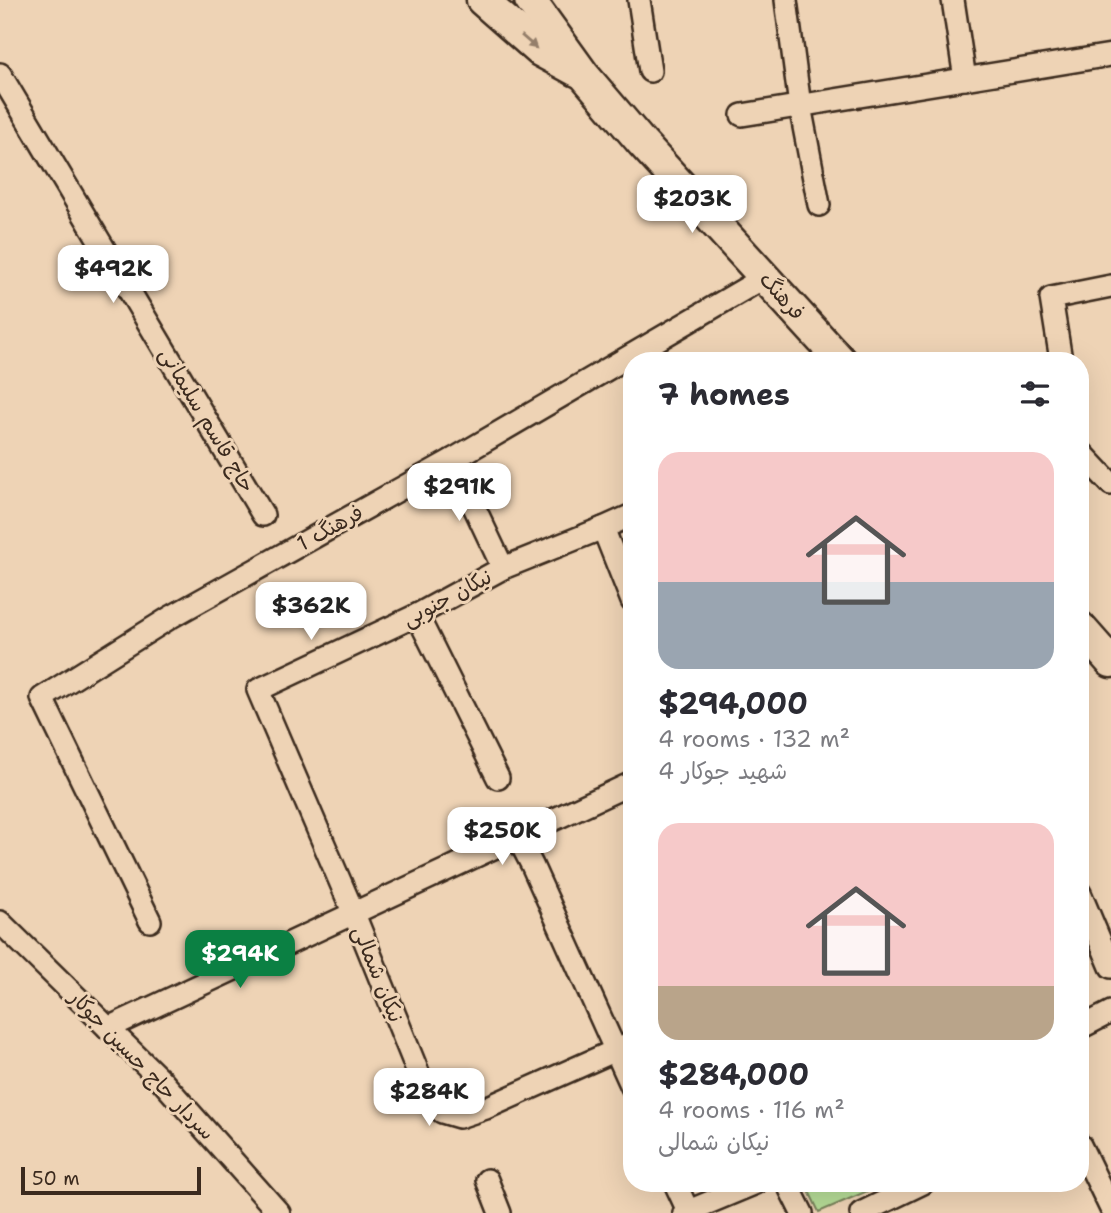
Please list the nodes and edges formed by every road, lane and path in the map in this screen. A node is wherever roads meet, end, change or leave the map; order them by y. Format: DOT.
graph roads {
  1 [pos="482,0"];
  2 [pos="530,0"];
  3 [pos="639,0"];
  4 [pos="786,0"];
  5 [pos="953,0"];
  6 [pos="1111,55"];
  7 [pos="650,71"];
  8 [pos="0,74"];
  9 [pos="584,75"];
  10 [pos="965,79"];
  11 [pos="800,106"];
  12 [pos="742,115"];
  13 [pos="819,205"];
  14 [pos="765,278"];
  15 [pos="1111,286"];
  16 [pos="638,352"];
  17 [pos="833,352"];
  18 [pos="1060,352"];
  19 [pos="623,361"];
  20 [pos="452,460"];
  21 [pos="1089,461"];
  22 [pos="1111,484"];
  23 [pos="263,515"];
  24 [pos="623,519"];
  25 [pos="603,528"];
  26 [pos="503,568"];
  27 [pos="623,578"];
  28 [pos="417,615"];
  29 [pos="1089,637"];
  30 [pos="1111,662"];
  31 [pos="498,778"];
  32 [pos="623,787"];
  33 [pos="517,836"];
  34 [pos="354,914"];
  35 [pos="1089,914"];
  36 [pos="150,921"];
  37 [pos="0,922"];
  38 [pos="1111,967"];
  39 [pos="1111,1012"];
  40 [pos="1089,1023"];
  41 [pos="108,1028"];
  42 [pos="623,1045"];
  43 [pos="623,1047"];
  44 [pos="1089,1163"];
  45 [pos="487,1180"];
  46 [pos="679,1192"];
  47 [pos="735,1192"];
  48 [pos="792,1192"];
  49 [pos="912,1192"];
  50 [pos="895,1206"];
  51 [pos="1111,1209"];
  52 [pos="687,1212"];
  53 [pos="279,1213"];
  54 [pos="500,1213"];
  55 [pos="802,1213"];
  56 [pos="861,1213"];
  1 -- 9 [label="street, فرهنگ, one-way"];
  2 -- 9 [label="street, فرهنگ"];
  3 -- 7 [label="street"];
  4 -- 11 [label="street"];
  5 -- 10 [label="street"];
  6 -- 10 [label="street"];
  8 -- 23 [label="street, حاج قاسم سلیمانی"];
  9 -- 14 [label="street, فرهنگ"];
  10 -- 11 [label="street"];
  11 -- 12 [label="street"];
  11 -- 13 [label="street"];
  14 -- 16 [label="street, فرهنگ 1"];
  14 -- 17 [label="street, فرهنگ"];
  15 -- 18 [label="street"];
  19 -- 20 [label="street, فرهنگ 1"];
  20 -- 26 [label="street"];
  20 -- 36 [label="street, فرهنگ 1"];
  21 -- 22 [label="street"];
  24 -- 25 [label="street, نیکان جنوبی"];
  25 -- 26 [label="street, نیکان جنوبی"];
  25 -- 27 [label="street"];
  26 -- 28 [label="street, نیکان جنوبی"];
  28 -- 31 [label="street"];
  28 -- 34 [label="street, نیکان جنوبی"];
  29 -- 30 [label="street"];
  32 -- 33 [label="street"];
  33 -- 34 [label="street"];
  33 -- 42 [label="street"];
  34 -- 41 [label="street"];
  34 -- 43 [label="street, نیکان شمالی"];
  35 -- 38 [label="street"];
  37 -- 41 [label="street, سردار حاج حسین جوکار"];
  39 -- 40 [label="street"];
  41 -- 53 [label="street, سردار حاج حسین جوکار"];
  44 -- 51 [label="street"];
  45 -- 54 [label="street"];
  46 -- 52 [label="street"];
  47 -- 52 [label="street"];
  48 -- 55 [label="street"];
  49 -- 50 [label="street"];
  50 -- 56 [label="street"];
}
